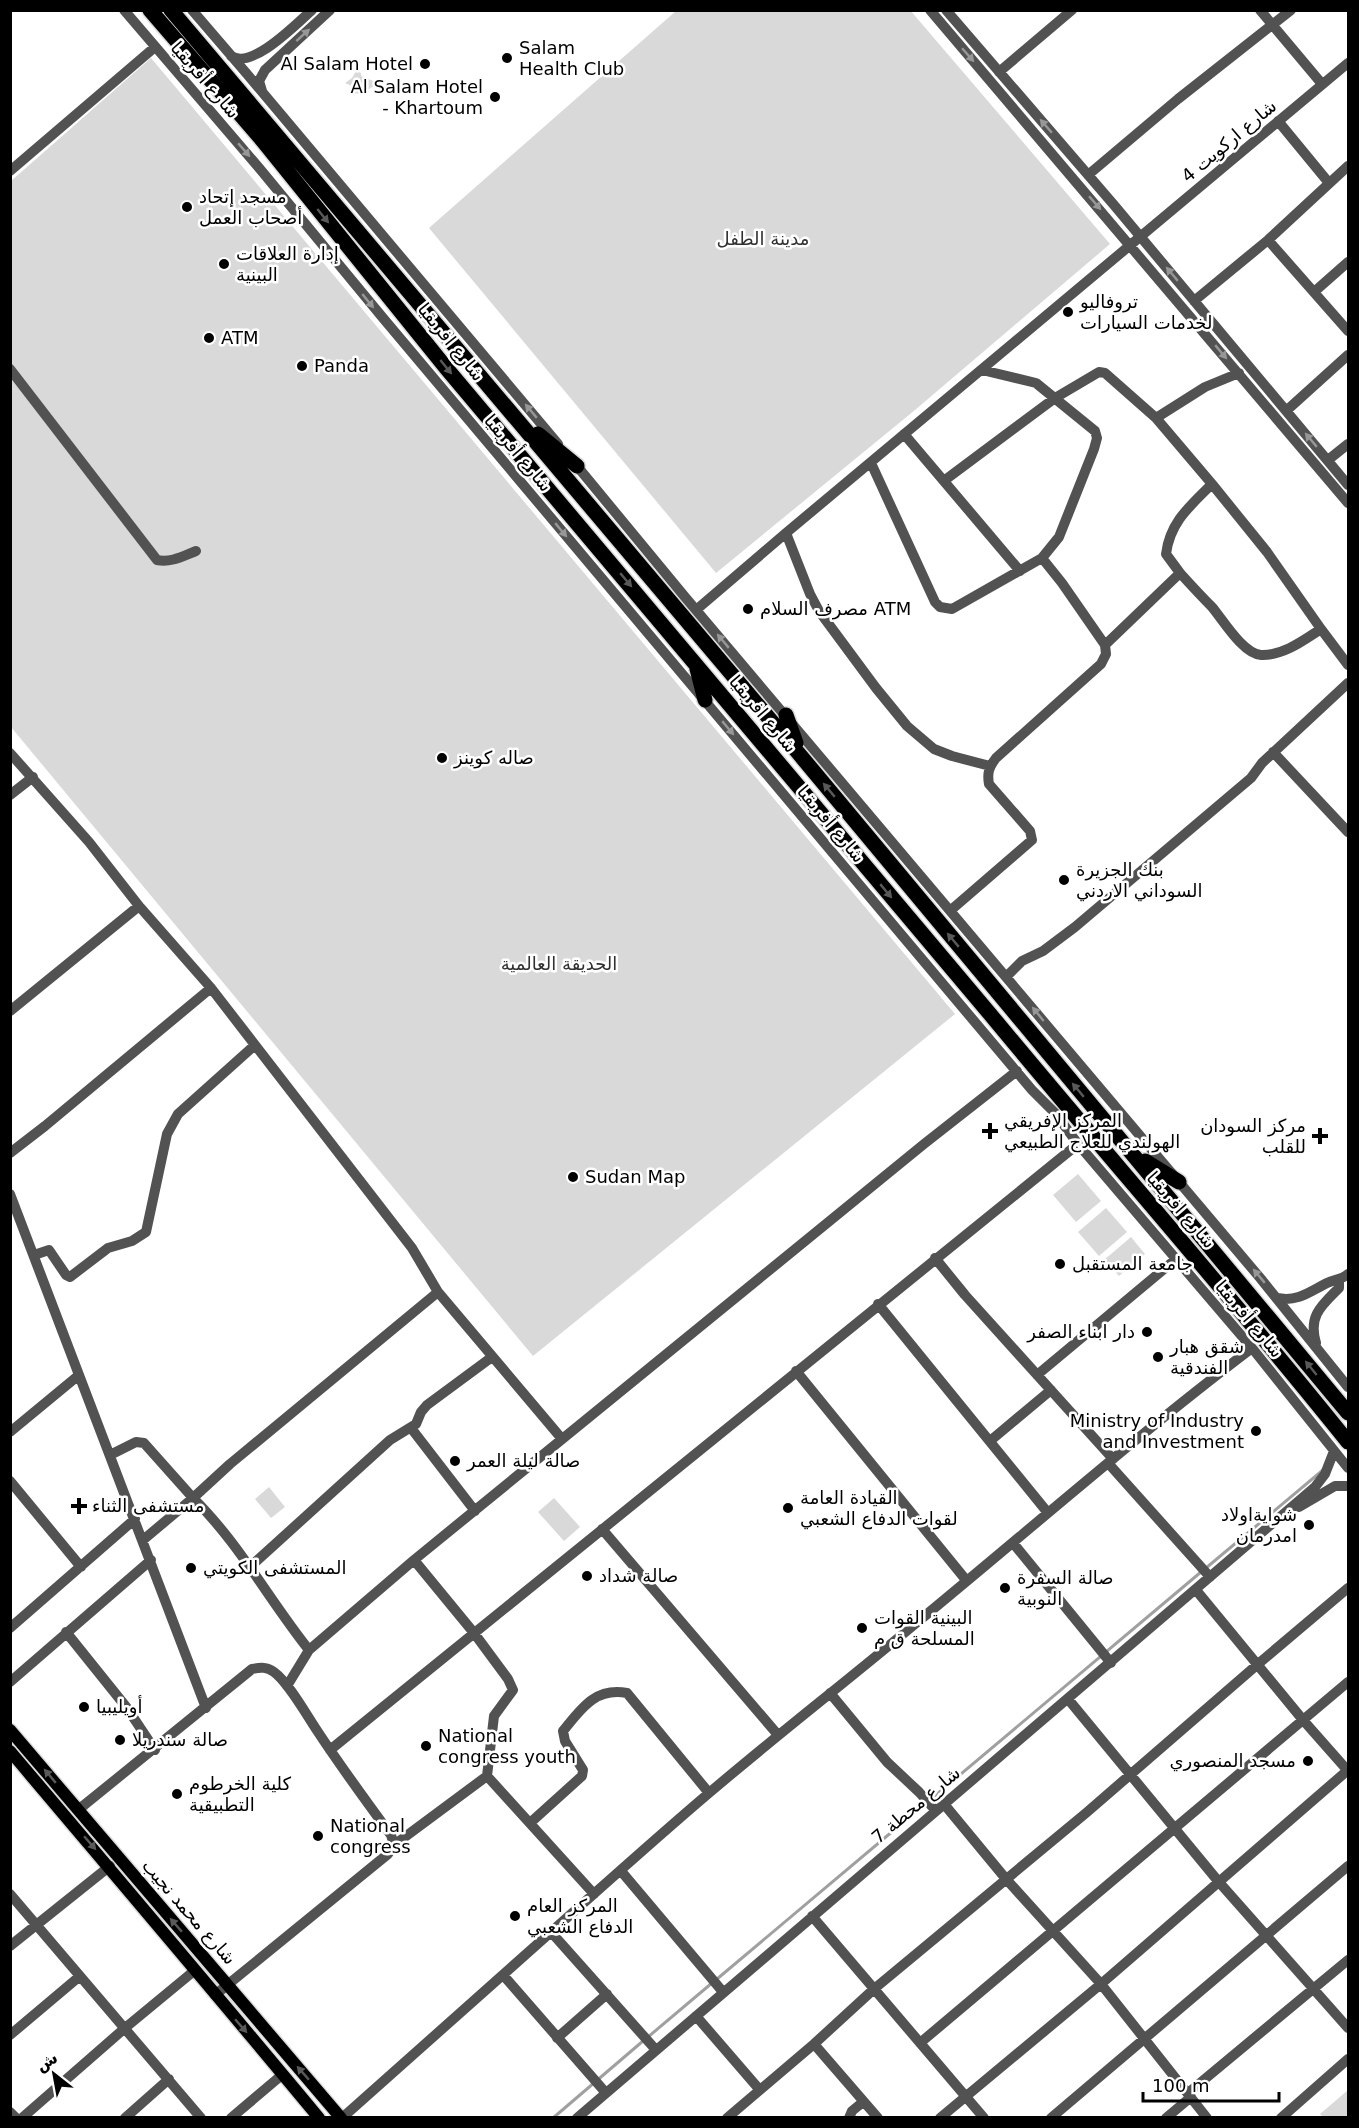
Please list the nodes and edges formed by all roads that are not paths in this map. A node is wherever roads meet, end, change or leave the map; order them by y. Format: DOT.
graph roads {
  1 [pos="124,10"];
  2 [pos="150,10"];
  3 [pos="171,10"];
  4 [pos="192,10"];
  5 [pos="312,10"];
  6 [pos="330,10"];
  7 [pos="930,10"];
  8 [pos="1072,10"];
  9 [pos="1260,10"];
  10 [pos="1291,10"];
  11 [pos="947,11"];
  12 [pos="1272,25"];
  13 [pos="155,47"];
  14 [pos="230,55"];
  15 [pos="1348,63"];
  16 [pos="999,72"];
  17 [pos="1322,84"];
  18 [pos="263,94"];
  19 [pos="1278,121"];
  20 [pos="1348,166"];
  21 [pos="10,171"];
  22 [pos="1088,174"];
  23 [pos="1329,183"];
  24 [pos="1141,237"];
  25 [pos="1268,240"];
  26 [pos="1131,245"];
  27 [pos="1348,262"];
  28 [pos="1314,292"];
  29 [pos="1194,301"];
  30 [pos="1348,331"];
  31 [pos="1348,355"];
  32 [pos="10,369"];
  33 [pos="982,370"];
  34 [pos="1239,373"];
  35 [pos="1055,398"];
  36 [pos="510,411"];
  37 [pos="1286,411"];
  38 [pos="1155,418"];
  39 [pos="904,434"];
  40 [pos="1348,444"];
  41 [pos="1328,460"];
  42 [pos="871,462"];
  43 [pos="577,466"];
  44 [pos="945,480"];
  45 [pos="1212,484"];
  46 [pos="1348,485"];
  47 [pos="1348,503"];
  48 [pos="786,533"];
  49 [pos="196,551"];
  50 [pos="1042,558"];
  51 [pos="1020,571"];
  52 [pos="1180,573"];
  53 [pos="696,610"];
  54 [pos="1321,629"];
  55 [pos="1105,645"];
  56 [pos="695,663"];
  57 [pos="1348,664"];
  58 [pos="1348,683"];
  59 [pos="705,700"];
  60 [pos="786,715"];
  61 [pos="1273,752"];
  62 [pos="10,753"];
  63 [pos="800,755"];
  64 [pos="990,766"];
  65 [pos="33,777"];
  66 [pos="10,795"];
  67 [pos="1348,828"];
  68 [pos="916,894"];
  69 [pos="139,906"];
  70 [pos="951,910"];
  71 [pos="908,917"];
  72 [pos="938,922"];
  73 [pos="924,937"];
  74 [pos="1007,976"];
  75 [pos="211,988"];
  76 [pos="10,1011"];
  77 [pos="255,1045"];
  78 [pos="1017,1071"];
  79 [pos="1059,1108"];
  80 [pos="1078,1144"];
  81 [pos="10,1152"];
  82 [pos="1132,1153"];
  83 [pos="1179,1182"];
  84 [pos="10,1194"];
  85 [pos="14,1212"];
  86 [pos="34,1255"];
  87 [pos="935,1258"];
  88 [pos="1176,1259"];
  89 [pos="1348,1274"];
  90 [pos="1339,1281"];
  91 [pos="438,1293"];
  92 [pos="1277,1298"];
  93 [pos="878,1304"];
  94 [pos="1252,1348"];
  95 [pos="1318,1349"];
  96 [pos="492,1357"];
  97 [pos="796,1371"];
  98 [pos="79,1375"];
  99 [pos="1037,1375"];
  100 [pos="1348,1387"];
  101 [pos="1051,1390"];
  102 [pos="1348,1413"];
  103 [pos="411,1428"];
  104 [pos="10,1432"];
  105 [pos="562,1439"];
  106 [pos="990,1441"];
  107 [pos="1348,1442"];
  108 [pos="1334,1451"];
  109 [pos="110,1455"];
  110 [pos="1110,1461"];
  111 [pos="1348,1468"];
  112 [pos="10,1481"];
  113 [pos="1348,1486"];
  114 [pos="193,1498"];
  115 [pos="475,1511"];
  116 [pos="1048,1513"];
  117 [pos="135,1519"];
  118 [pos="1278,1519"];
  119 [pos="602,1529"];
  120 [pos="143,1540"];
  121 [pos="1012,1543"];
  122 [pos="151,1560"];
  123 [pos="414,1560"];
  124 [pos="251,1566"];
  125 [pos="81,1567"];
  126 [pos="1210,1577"];
  127 [pos="966,1580"];
  128 [pos="1348,1588"];
  129 [pos="1196,1590"];
  130 [pos="10,1628"];
  131 [pos="66,1632"];
  132 [pos="474,1633"];
  133 [pos="309,1650"];
  134 [pos="1111,1663"];
  135 [pos="1258,1664"];
  136 [pos="10,1682"];
  137 [pos="1348,1682"];
  138 [pos="287,1686"];
  139 [pos="830,1693"];
  140 [pos="1068,1700"];
  141 [pos="206,1708"];
  142 [pos="1303,1720"];
  143 [pos="10,1730"];
  144 [pos="778,1735"];
  145 [pos="155,1750"];
  146 [pos="330,1750"];
  147 [pos="13,1758"];
  148 [pos="1348,1771"];
  149 [pos="1129,1774"];
  150 [pos="487,1776"];
  151 [pos="709,1793"];
  152 [pos="940,1807"];
  153 [pos="78,1810"];
  154 [pos="530,1823"];
  155 [pos="1176,1829"];
  156 [pos="394,1845"];
  157 [pos="110,1866"];
  158 [pos="1348,1866"];
  159 [pos="621,1871"];
  160 [pos="1006,1879"];
  161 [pos="1218,1881"];
  162 [pos="10,1894"];
  163 [pos="594,1894"];
  164 [pos="812,1917"];
  165 [pos="37,1925"];
  166 [pos="1052,1930"];
  167 [pos="551,1932"];
  168 [pos="1265,1935"];
  169 [pos="10,1946"];
  170 [pos="1348,1960"];
  171 [pos="194,1971"];
  172 [pos="503,1975"];
  173 [pos="80,1976"];
  174 [pos="1101,1984"];
  175 [pos="228,1985"];
  176 [pos="874,1989"];
  177 [pos="1313,1990"];
  178 [pos="723,1992"];
  179 [pos="607,1994"];
  180 [pos="215,1995"];
  181 [pos="696,2016"];
  182 [pos="125,2028"];
  183 [pos="1348,2028"];
  184 [pos="10,2035"];
  185 [pos="557,2038"];
  186 [pos="1144,2040"];
  187 [pos="920,2043"];
  188 [pos="814,2044"];
  189 [pos="656,2050"];
  190 [pos="1348,2059"];
  191 [pos="283,2074"];
  192 [pos="169,2079"];
  193 [pos="759,2089"];
  194 [pos="606,2093"];
  195 [pos="1189,2095"];
  196 [pos="966,2097"];
  197 [pos="863,2102"];
  198 [pos="10,2112"];
  199 [pos="583,2116"];
  200 [pos="15,2118"];
  201 [pos="22,2118"];
  202 [pos="125,2118"];
  203 [pos="201,2118"];
  204 [pos="231,2118"];
  205 [pos="319,2118"];
  206 [pos="341,2118"];
  207 [pos="727,2118"];
  208 [pos="849,2118"];
  209 [pos="878,2118"];
  210 [pos="940,2118"];
  211 [pos="984,2118"];
  212 [pos="1052,2118"];
  213 [pos="1166,2118"];
  214 [pos="1207,2118"];
  215 [pos="1281,2118"];
  1 -- 13 [label="street, شارع أفريقيا"];
  2 -- 56 [label="highway, شارع افريقيا, one-way"];
  3 -- 36 [label="highway, شارع افريقيا"];
  4 -- 14 [label="street, شارع أفريقيا"];
  5 -- 14 [label="street"];
  18 -- 6 [label="street, one-way"];
  7 -- 26 [label="street, one-way"];
  8 -- 16 [label="street"];
  9 -- 12 [label="street"];
  10 -- 12 [label="street"];
  11 -- 16 [label="street"];
  12 -- 17 [label="street"];
  12 -- 22 [label="street"];
  13 -- 21 [label="street"];
  13 -- 59 [label="street, شارع أفريقيا, one-way"];
  14 -- 18 [label="street, شارع أفريقيا"];
  15 -- 17 [label="street, شارع اركويت 4"];
  22 -- 16 [label="street, one-way"];
  17 -- 19 [label="street, شارع اركويت 4"];
  43 -- 18 [label="street, شارع أفريقيا, one-way"];
  19 -- 23 [label="street"];
  19 -- 24 [label="street, شارع اركويت 4"];
  20 -- 23 [label="street"];
  22 -- 24 [label="street"];
  23 -- 25 [label="street"];
  24 -- 26 [label="street, شارع اركويت 4"];
  29 -- 24 [label="street, one-way"];
  25 -- 28 [label="street"];
  25 -- 29 [label="street"];
  26 -- 33 [label="street, شارع اركويت 4"];
  26 -- 34 [label="street, one-way"];
  27 -- 28 [label="street"];
  28 -- 30 [label="street"];
  29 -- 37 [label="street"];
  31 -- 37 [label="street"];
  32 -- 49 [label="street"];
  33 -- 35 [label="street"];
  33 -- 39 [label="street, شارع اركويت 4"];
  34 -- 38 [label="street"];
  34 -- 47 [label="street"];
  35 -- 38 [label="street"];
  35 -- 44 [label="street"];
  35 -- 50 [label="street"];
  36 -- 43 [label="highway"];
  36 -- 63 [label="highway, شارع افريقيا"];
  41 -- 37 [label="street, one-way"];
  38 -- 45 [label="street"];
  39 -- 42 [label="street, شارع اركويت 4"];
  39 -- 44 [label="street"];
  40 -- 41 [label="street"];
  41 -- 46 [label="street"];
  42 -- 48 [label="street, شارع اركويت 4"];
  42 -- 51 [label="street"];
  43 -- 53 [label="street, شارع أفريقيا"];
  44 -- 51 [label="street"];
  45 -- 52 [label="street"];
  45 -- 54 [label="street"];
  48 -- 53 [label="street, شارع اركويت 4"];
  48 -- 64 [label="street"];
  50 -- 51 [label="street"];
  50 -- 55 [label="street"];
  52 -- 54 [label="street"];
  52 -- 55 [label="street"];
  60 -- 53 [label="street, شارع أفريقيا, one-way"];
  54 -- 57 [label="street"];
  55 -- 64 [label="street"];
  56 -- 59 [label="highway"];
  56 -- 71 [label="highway, شارع افريقيا, one-way"];
  58 -- 61 [label="street"];
  59 -- 78 [label="street, شارع أفريقيا, one-way"];
  60 -- 63 [label="highway"];
  60 -- 70 [label="street, شارع أفريقيا"];
  61 -- 67 [label="street"];
  61 -- 74 [label="street"];
  62 -- 65 [label="street"];
  68 -- 63 [label="highway, شارع افريقيا, one-way"];
  64 -- 70 [label="street"];
  65 -- 66 [label="street"];
  65 -- 69 [label="street"];
  68 -- 71 [label="highway"];
  68 -- 72 [label="highway, شارع افريقيا"];
  69 -- 75 [label="street"];
  69 -- 76 [label="street"];
  70 -- 74 [label="street, شارع أفريقيا"];
  71 -- 73 [label="highway, شارع افريقيا"];
  72 -- 73 [label="highway"];
  82 -- 72 [label="highway, شارع افريقيا, one-way"];
  73 -- 79 [label="highway, شارع افريقيا"];
  83 -- 74 [label="street, شارع أفريقيا, one-way"];
  75 -- 77 [label="street"];
  75 -- 81 [label="street"];
  77 -- 86 [label="street"];
  77 -- 91 [label="street"];
  78 -- 79 [label="street, شارع أفريقيا"];
  78 -- 105 [label="street"];
  79 -- 80 [label="street, شارع أفريقيا"];
  79 -- 107 [label="highway, شارع افريقيا"];
  80 -- 87 [label="street"];
  80 -- 88 [label="street, شارع أفريقيا"];
  82 -- 83 [label="highway"];
  102 -- 82 [label="highway, شارع افريقيا, one-way"];
  92 -- 83 [label="street, شارع أفريقيا, one-way"];
  84 -- 85 [label="street"];
  85 -- 86 [label="street"];
  86 -- 98 [label="street"];
  87 -- 93 [label="street"];
  87 -- 99 [label="street"];
  88 -- 94 [label="street, شارع أفريقيا"];
  88 -- 99 [label="street"];
  89 -- 90 [label="street"];
  90 -- 92 [label="street"];
  90 -- 95 [label="street"];
  91 -- 96 [label="street"];
  91 -- 114 [label="street"];
  92 -- 95 [label="street, شارع أفريقيا"];
  93 -- 97 [label="street"];
  93 -- 106 [label="street"];
  94 -- 108 [label="street, شارع أفريقيا"];
  94 -- 110 [label="street"];
  95 -- 100 [label="street, شارع أفريقيا"];
  96 -- 103 [label="street"];
  96 -- 105 [label="street"];
  97 -- 119 [label="street"];
  97 -- 127 [label="street"];
  98 -- 104 [label="street"];
  98 -- 109 [label="street"];
  99 -- 101 [label="street"];
  101 -- 106 [label="street"];
  101 -- 110 [label="street"];
  103 -- 115 [label="street"];
  103 -- 124 [label="street"];
  105 -- 115 [label="street"];
  106 -- 116 [label="street"];
  108 -- 111 [label="street, شارع أفريقيا"];
  108 -- 118 [label="street"];
  109 -- 114 [label="street"];
  109 -- 117 [label="street"];
  110 -- 116 [label="street"];
  110 -- 126 [label="street"];
  112 -- 125 [label="street"];
  113 -- 118 [label="street"];
  114 -- 120 [label="street"];
  114 -- 124 [label="street"];
  115 -- 123 [label="street"];
  116 -- 121 [label="street"];
  117 -- 120 [label="street"];
  117 -- 125 [label="street"];
  118 -- 126 [label="street, شارع محطة 7"];
  119 -- 132 [label="street"];
  119 -- 144 [label="street"];
  120 -- 122 [label="street"];
  121 -- 127 [label="street"];
  121 -- 134 [label="street"];
  122 -- 131 [label="street"];
  122 -- 141 [label="street"];
  123 -- 132 [label="street"];
  123 -- 133 [label="street"];
  124 -- 133 [label="street"];
  125 -- 130 [label="street"];
  126 -- 129 [label="street, شارع محطة 7"];
  127 -- 139 [label="street"];
  128 -- 135 [label="street"];
  129 -- 134 [label="street, شارع محطة 7"];
  129 -- 135 [label="street"];
  131 -- 136 [label="street"];
  131 -- 145 [label="street"];
  132 -- 146 [label="street"];
  132 -- 150 [label="street"];
  133 -- 138 [label="street"];
  134 -- 140 [label="street, شارع محطة 7"];
  135 -- 142 [label="street"];
  135 -- 149 [label="street"];
  137 -- 142 [label="street"];
  138 -- 141 [label="street"];
  138 -- 146 [label="street"];
  139 -- 144 [label="street"];
  139 -- 152 [label="street"];
  140 -- 149 [label="street"];
  140 -- 152 [label="street, شارع محطة 7"];
  141 -- 145 [label="street"];
  142 -- 148 [label="street"];
  142 -- 155 [label="street"];
  153 -- 143 [label="main road, شارع محمد نجيب, one-way"];
  144 -- 151 [label="street"];
  145 -- 153 [label="street"];
  146 -- 156 [label="street"];
  147 -- 157 [label="main road, شارع محمد نجيب, one-way"];
  148 -- 161 [label="street"];
  149 -- 155 [label="street"];
  149 -- 160 [label="street"];
  150 -- 154 [label="street"];
  150 -- 156 [label="street"];
  151 -- 154 [label="street"];
  151 -- 159 [label="street"];
  152 -- 160 [label="street"];
  152 -- 164 [label="street, شارع محطة 7"];
  175 -- 153 [label="main road, شارع محمد نجيب, one-way"];
  154 -- 163 [label="street"];
  155 -- 161 [label="street"];
  155 -- 166 [label="street"];
  156 -- 175 [label="street"];
  157 -- 165 [label="street"];
  157 -- 171 [label="main road, شارع محمد نجيب"];
  158 -- 168 [label="street"];
  159 -- 163 [label="street"];
  159 -- 178 [label="street"];
  160 -- 166 [label="street"];
  160 -- 176 [label="street"];
  161 -- 168 [label="street"];
  161 -- 174 [label="street"];
  162 -- 165 [label="street"];
  163 -- 167 [label="street"];
  164 -- 176 [label="street"];
  164 -- 178 [label="street, شارع محطة 7"];
  165 -- 169 [label="street"];
  165 -- 173 [label="street"];
  166 -- 174 [label="street"];
  166 -- 187 [label="street"];
  167 -- 172 [label="street"];
  167 -- 179 [label="street"];
  168 -- 177 [label="street"];
  168 -- 186 [label="street"];
  170 -- 177 [label="street"];
  171 -- 180 [label="main road, شارع محمد نجيب"];
  171 -- 182 [label="street"];
  172 -- 185 [label="street"];
  172 -- 206 [label="street"];
  173 -- 182 [label="street"];
  173 -- 184 [label="street"];
  174 -- 186 [label="street"];
  174 -- 196 [label="street"];
  175 -- 180 [label="street"];
  206 -- 175 [label="main road, شارع محمد نجيب, one-way"];
  176 -- 187 [label="street"];
  176 -- 188 [label="street"];
  177 -- 183 [label="street"];
  177 -- 195 [label="street"];
  178 -- 181 [label="street, شارع محطة 7"];
  179 -- 185 [label="street"];
  179 -- 189 [label="street"];
  180 -- 191 [label="main road, شارع محمد نجيب, one-way"];
  181 -- 189 [label="street, شارع محطة 7"];
  181 -- 193 [label="street"];
  182 -- 192 [label="street"];
  182 -- 201 [label="street"];
  185 -- 194 [label="street"];
  186 -- 195 [label="street"];
  186 -- 212 [label="street"];
  187 -- 196 [label="street"];
  188 -- 193 [label="street"];
  188 -- 197 [label="street"];
  189 -- 194 [label="street, شارع محطة 7"];
  190 -- 215 [label="street"];
  191 -- 204 [label="street"];
  191 -- 205 [label="main road, شارع محمد نجيب"];
  192 -- 202 [label="street"];
  192 -- 203 [label="street"];
  193 -- 207 [label="street"];
  194 -- 199 [label="street, شارع محطة 7"];
  195 -- 213 [label="street"];
  195 -- 214 [label="street"];
  196 -- 210 [label="street"];
  196 -- 211 [label="street"];
  197 -- 208 [label="street"];
  197 -- 209 [label="street"];
  198 -- 200 [label="street"];
}
